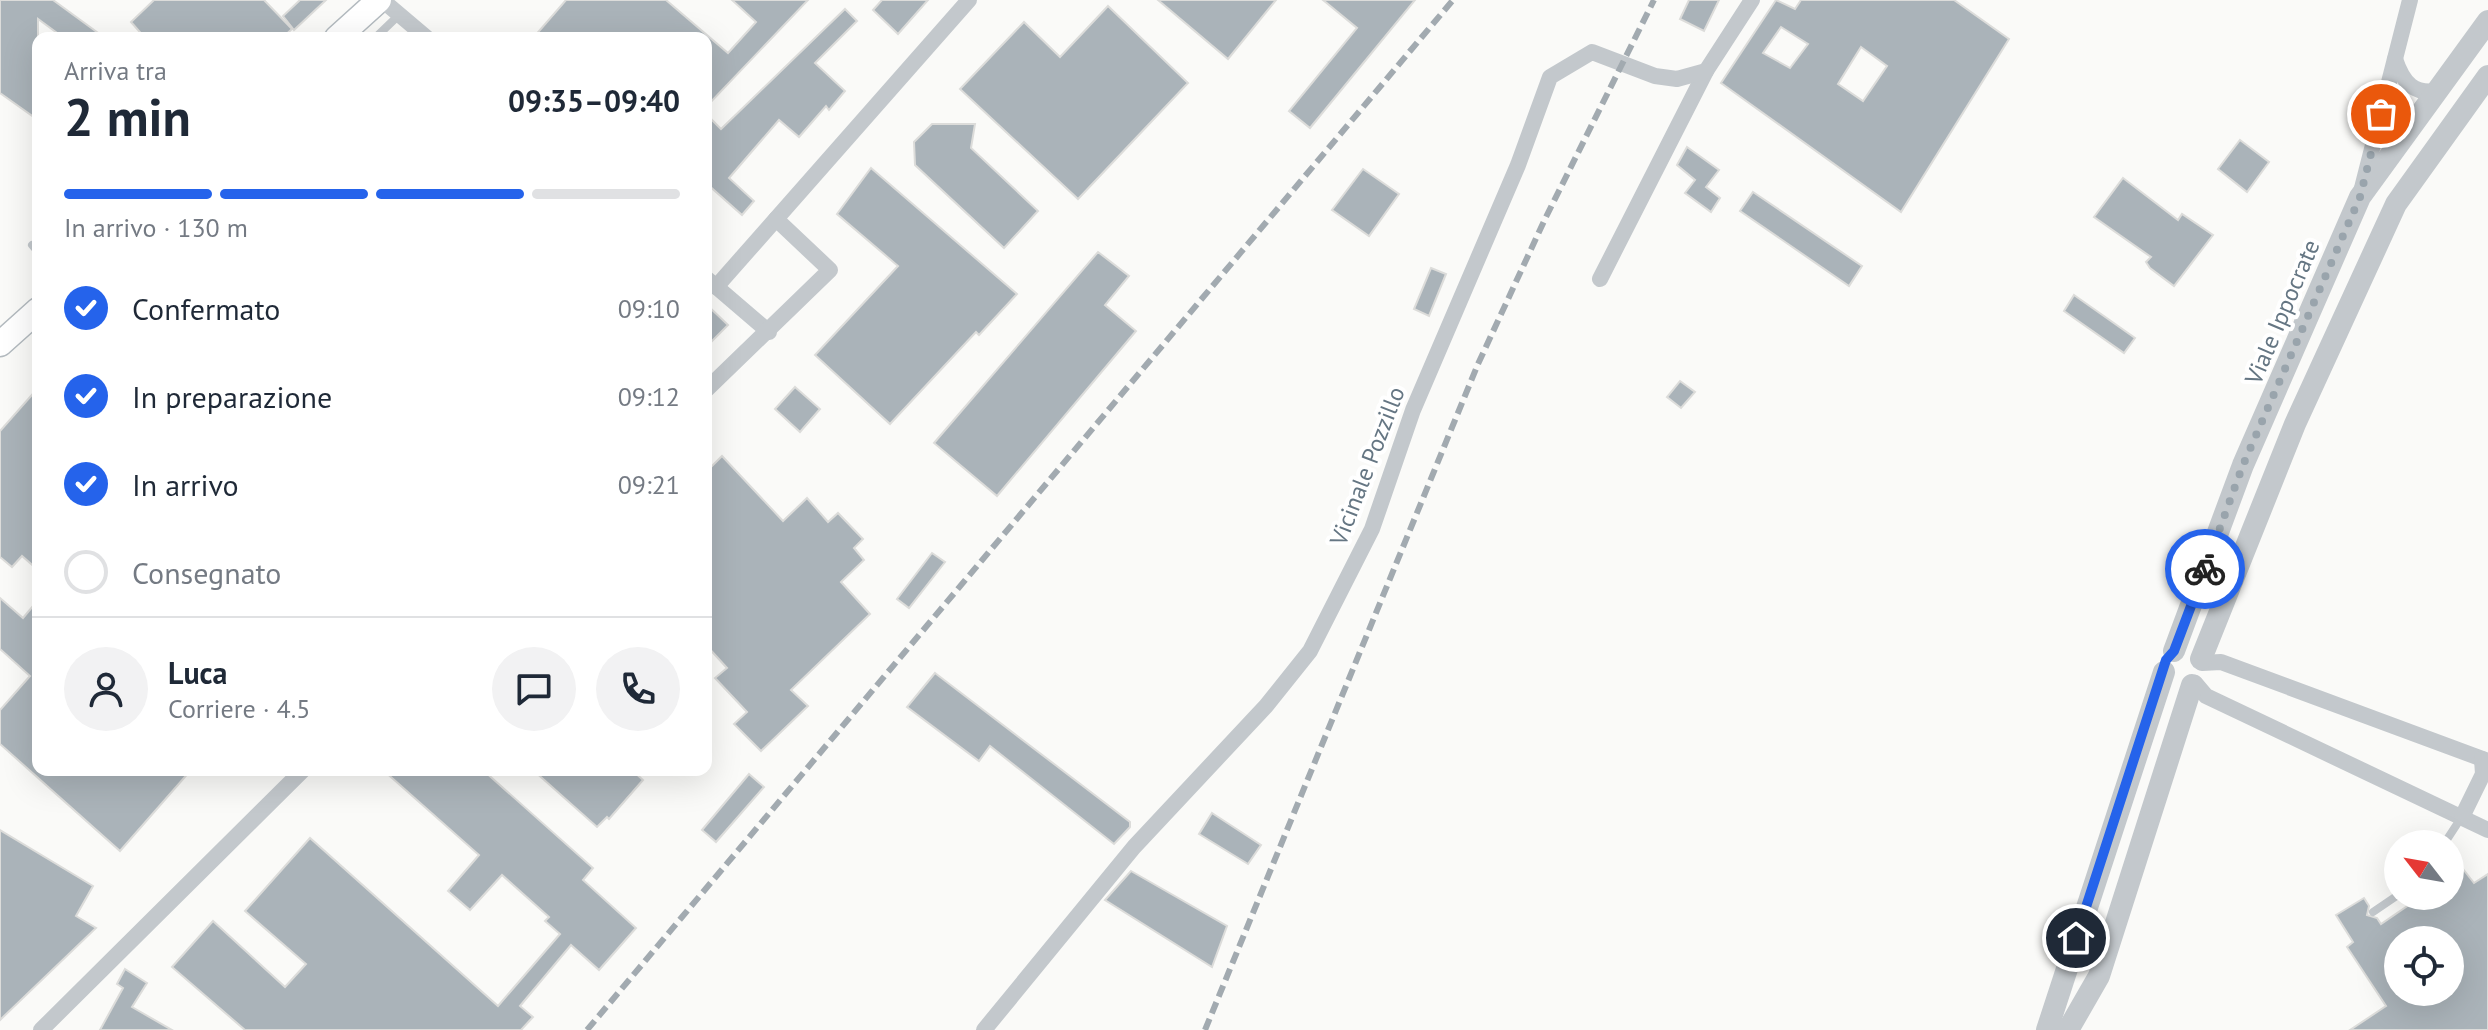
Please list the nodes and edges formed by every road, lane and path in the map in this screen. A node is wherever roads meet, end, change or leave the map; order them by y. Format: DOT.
graph roads {
  1 [pos="381,0"];
  2 [pos="969,0"];
  3 [pos="1752,0"];
  4 [pos="2410,0"];
  5 [pos="400,15"];
  6 [pos="2488,21"];
  7 [pos="344,32"];
  8 [pos="382,32"];
  9 [pos="420,32"];
  10 [pos="2395,59"];
  11 [pos="1706,71"];
  12 [pos="2488,76"];
  13 [pos="2441,90"];
  14 [pos="2360,197"];
  15 [pos="776,219"];
  16 [pos="1600,279"];
  17 [pos="712,281"];
  18 [pos="712,283"];
  19 [pos="32,315"];
  20 [pos="769,332"];
  21 [pos="0,344"];
  22 [pos="712,384"];
  23 [pos="2174,651"];
  24 [pos="2164,672"];
  25 [pos="2198,672"];
  26 [pos="2485,760"];
  27 [pos="297,776"];
  28 [pos="2462,817"];
  29 [pos="2453,830"];
  30 [pos="2488,830"];
  31 [pos="2384,905"];
  32 [pos="2373,912"];
  33 [pos="41,1030"];
  34 [pos="984,1030"];
  35 [pos="2047,1030"];
  36 [pos="2068,1030"];
  1 -- 5 [label="street"];
  1 -- 7 [label="main road"];
  2 -- 15 [label="street"];
  3 -- 11 [label="street"];
  4 -- 10 [label="street"];
  5 -- 8 [label="lane"];
  5 -- 9 [label="street"];
  6 -- 13 [label="street, Viale Ippocrate"];
  10 -- 13 [label="street"];
  10 -- 14 [label="street"];
  11 -- 16 [label="street"];
  11 -- 34 [label="street, Vicinale Pozzillo"];
  12 -- 25 [label="street"];
  13 -- 14 [label="street, Viale Ippocrate"];
  14 -- 23 [label="street, Viale Ippocrate"];
  15 -- 17 [label="street"];
  15 -- 20 [label="street"];
  18 -- 20 [label="street"];
  19 -- 21 [label="main road"];
  20 -- 22 [label="street"];
  23 -- 24 [label="street, Viale Ippocrate"];
  23 -- 25 [label="street"];
  24 -- 25 [label="street"];
  24 -- 35 [label="street, Viale Ippocrate"];
  25 -- 26 [label="street"];
  25 -- 28 [label="street"];
  25 -- 36 [label="street"];
  26 -- 28 [label="street"];
  27 -- 33 [label="street"];
  28 -- 29 [label="lane"];
  28 -- 30 [label="street"];
  31 -- 32 [label="lane"];
}
